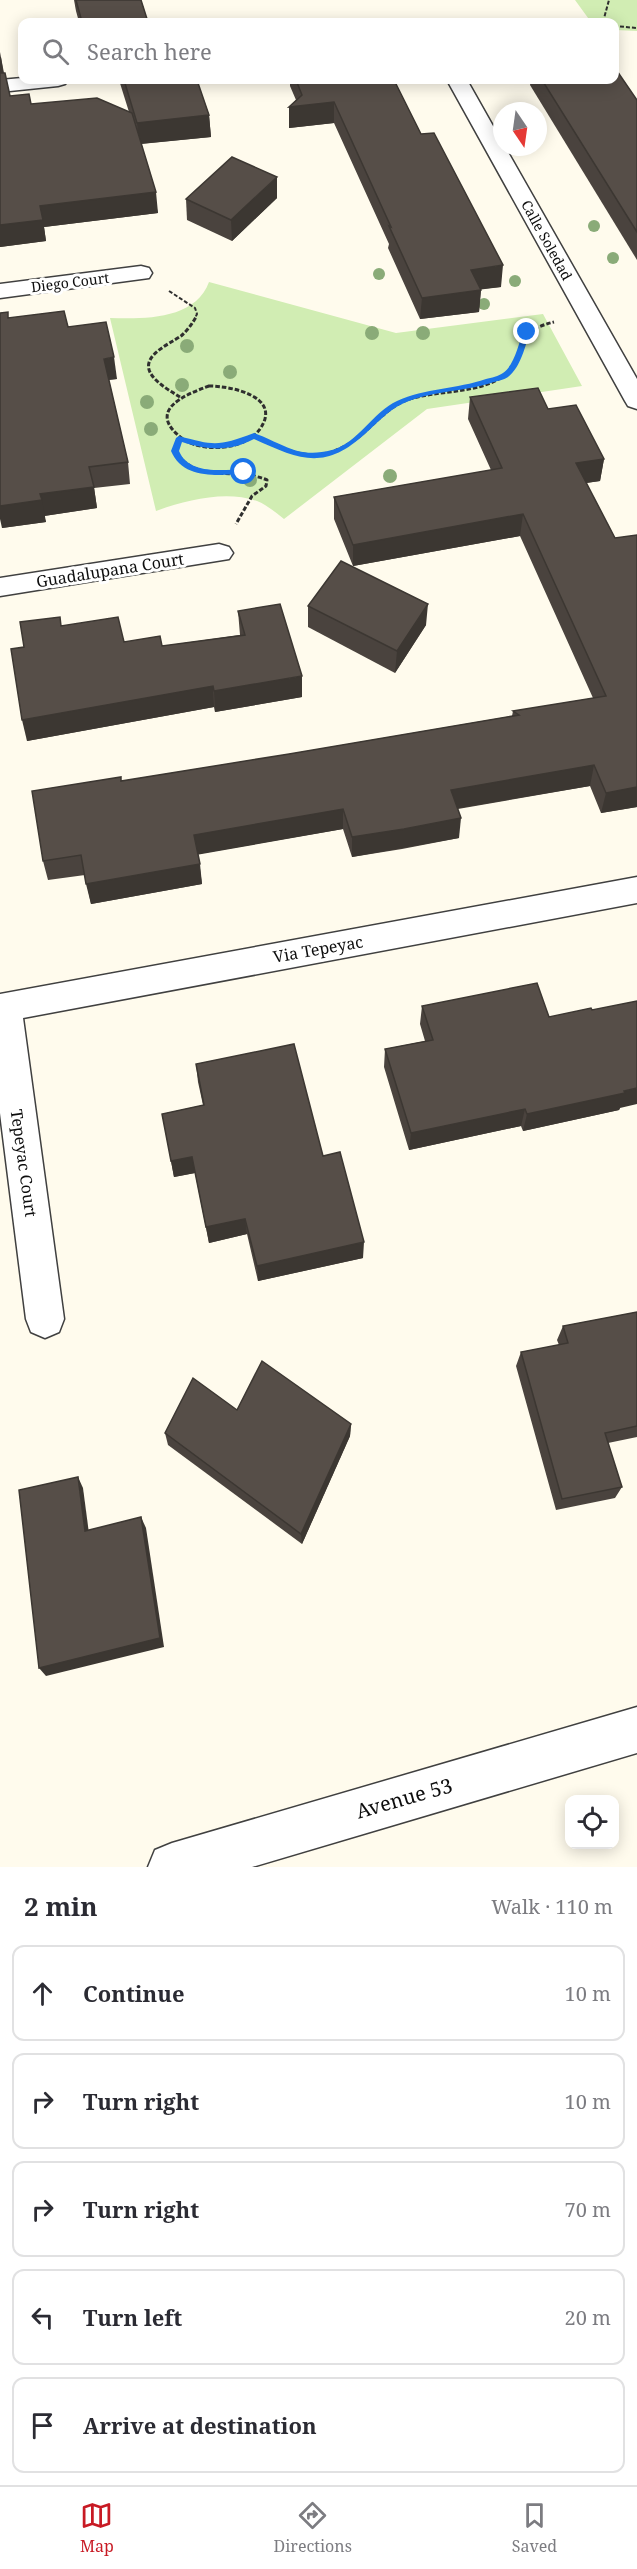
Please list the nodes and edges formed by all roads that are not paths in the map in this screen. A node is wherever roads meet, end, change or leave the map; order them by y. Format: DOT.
graph roads {
  1 [pos="19,84"];
  2 [pos="458,84"];
  3 [pos="0,86"];
  4 [pos="141,273"];
  5 [pos="0,291"];
  6 [pos="637,401"];
  7 [pos="219,553"];
  8 [pos="0,587"];
  9 [pos="637,890"];
  10 [pos="2,1007"];
  11 [pos="45,1319"];
  12 [pos="637,1730"];
  13 [pos="172,1867"];
  1 -- 3 [label="street"];
  2 -- 6 [label="street, Calle Soledad"];
  4 -- 5 [label="street, Diego Court"];
  7 -- 8 [label="street, Guadalupana Court"];
  9 -- 10 [label="street, Via Tepeyac"];
  10 -- 11 [label="street, Tepeyac Court"];
  12 -- 13 [label="street, Avenue 53"];
}
